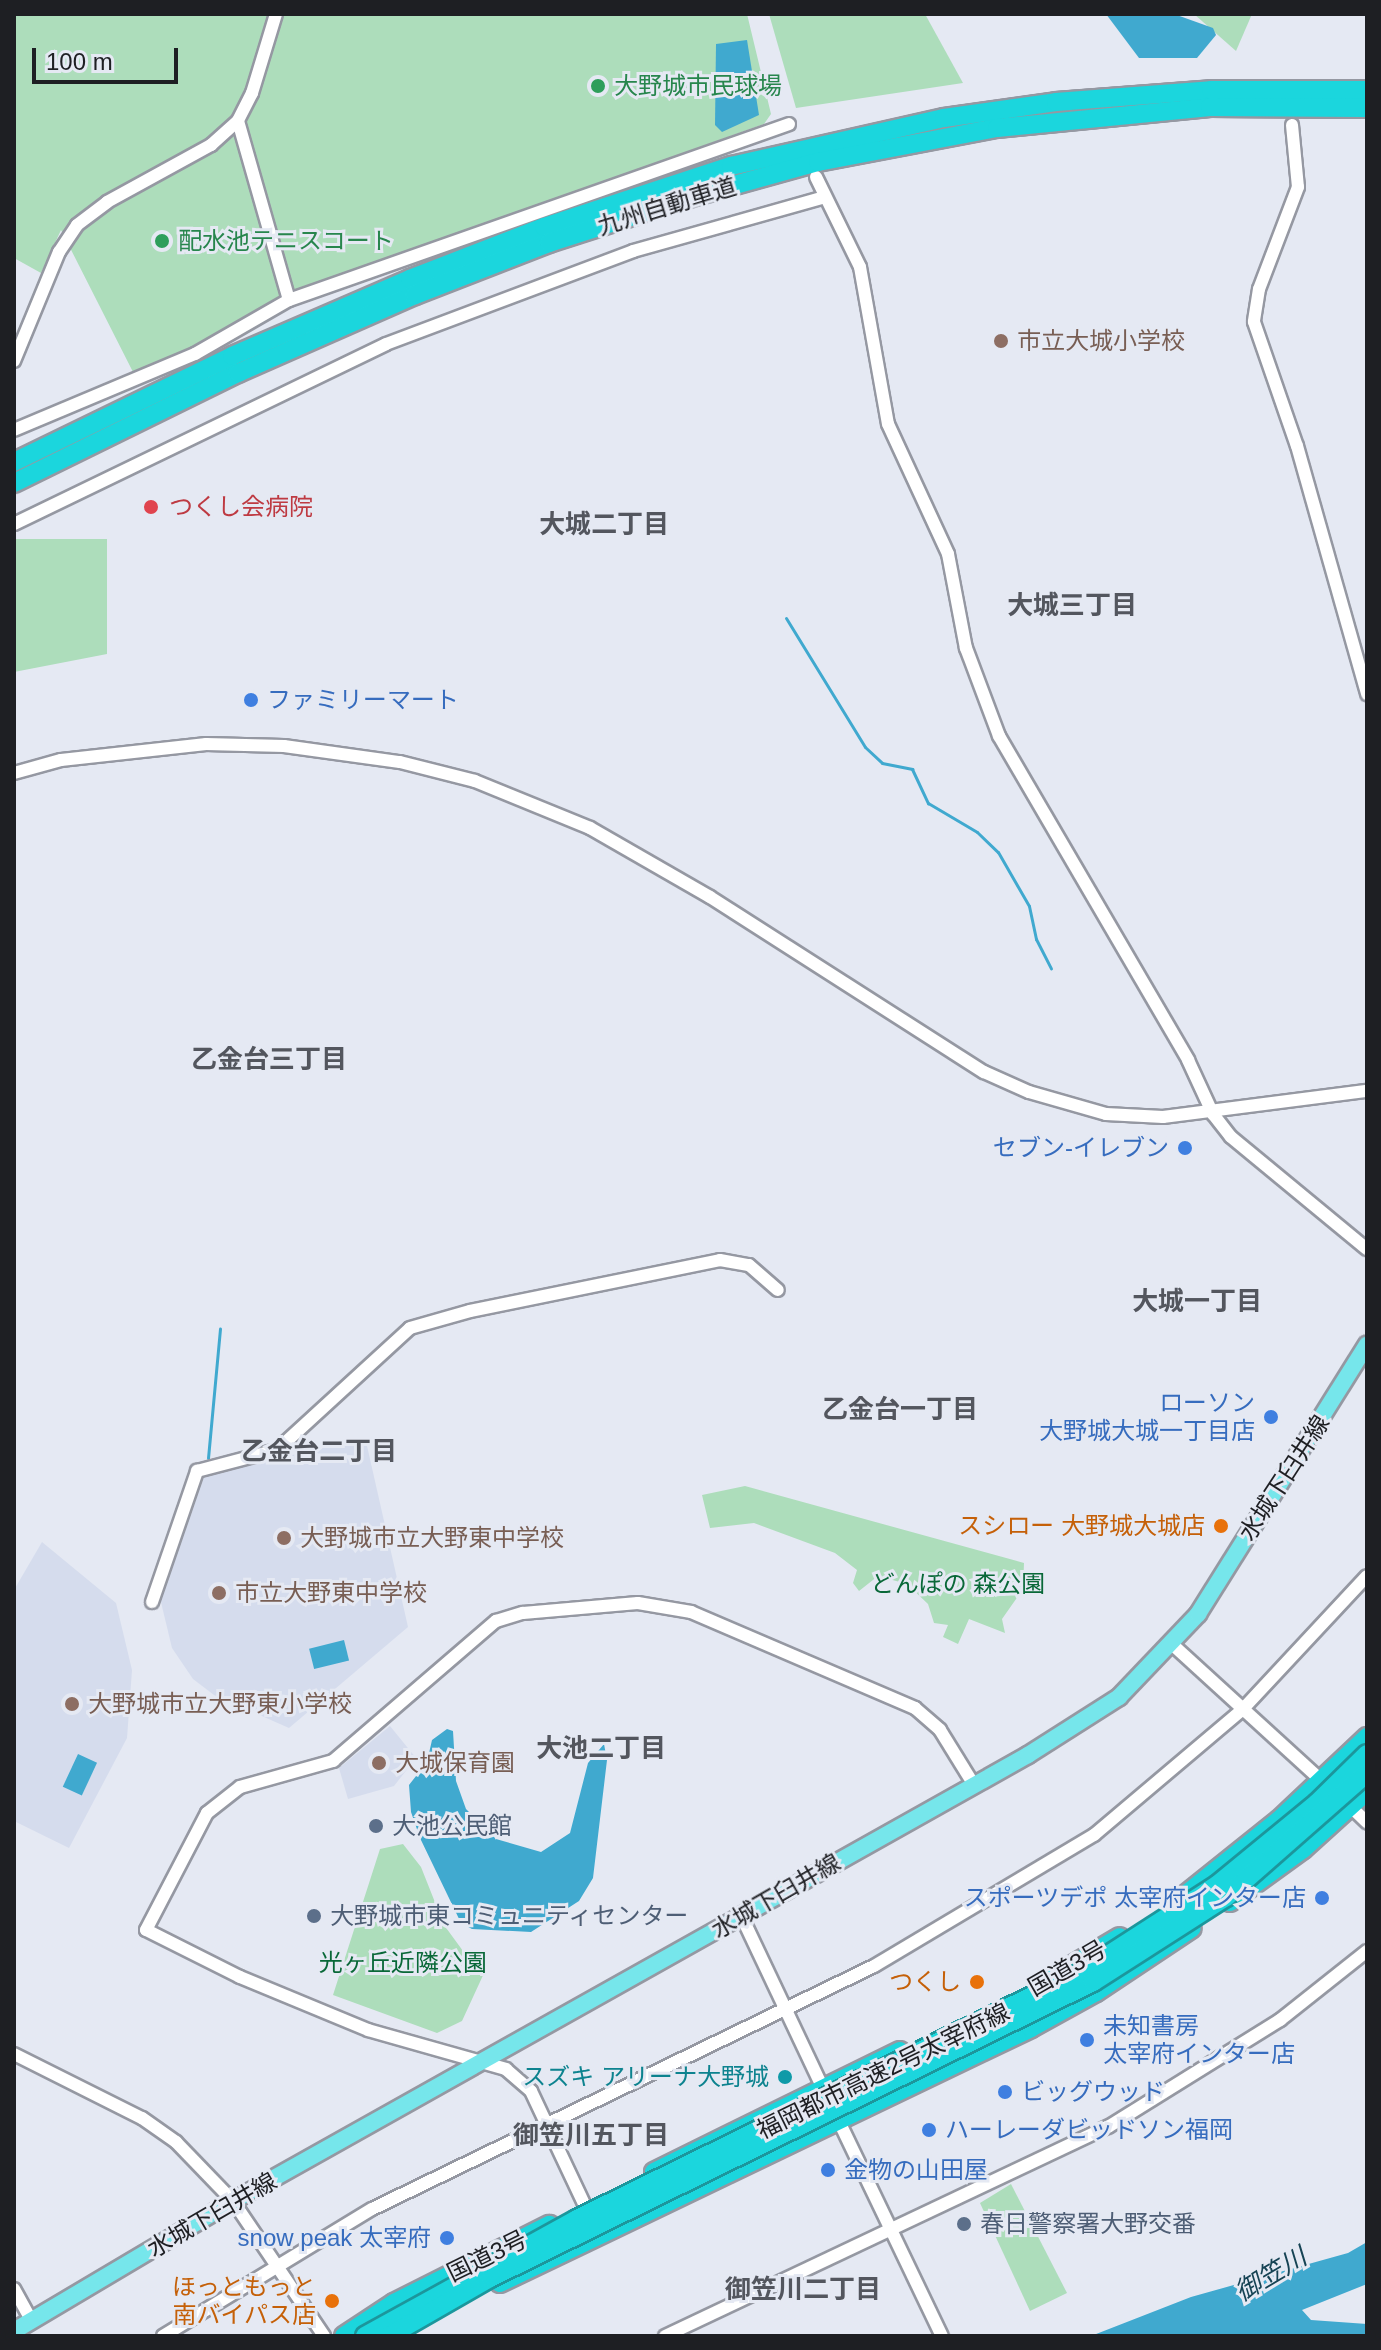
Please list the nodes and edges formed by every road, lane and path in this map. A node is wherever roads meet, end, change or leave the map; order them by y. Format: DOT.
graph roads {
  1 [pos="276,14"];
  2 [pos="1367,90"];
  3 [pos="1367,110"];
  4 [pos="238,121"];
  5 [pos="789,124"];
  6 [pos="1292,125"];
  7 [pos="816,177"];
  8 [pos="825,197"];
  9 [pos="289,300"];
  10 [pos="14,361"];
  11 [pos="14,430"];
  12 [pos="14,462"];
  13 [pos="14,483"];
  14 [pos="14,524"];
  15 [pos="1367,694"];
  16 [pos="14,773"];
  17 [pos="1367,1091"];
  18 [pos="1213,1114"];
  19 [pos="1367,1249"];
  20 [pos="778,1290"];
  21 [pos="1367,1345"];
  22 [pos="1367,1576"];
  23 [pos="152,1602"];
  24 [pos="1173,1645"];
  25 [pos="1242,1710"];
  26 [pos="1367,1737"];
  27 [pos="1367,1754"];
  28 [pos="1367,1773"];
  29 [pos="1323,1782"];
  30 [pos="974,1785"];
  31 [pos="1367,1791"];
  32 [pos="1351,1808"];
  33 [pos="1367,1822"];
  34 [pos="741,1915"];
  35 [pos="1367,1951"];
  36 [pos="784,2011"];
  37 [pos="14,2054"];
  38 [pos="490,2061"];
  39 [pos="822,2087"];
  40 [pos="838,2119"];
  41 [pos="548,2124"];
  42 [pos="233,2201"];
  43 [pos="586,2208"];
  44 [pos="890,2232"];
  45 [pos="276,2264"];
  46 [pos="14,2289"];
  47 [pos="32,2321"];
  48 [pos="14,2331"];
  49 [pos="163,2336"];
  50 [pos="324,2336"];
  51 [pos="344,2336"];
  52 [pos="365,2336"];
  53 [pos="389,2336"];
  54 [pos="403,2336"];
  55 [pos="665,2336"];
  56 [pos="942,2336"];
  1 -- 4 [label="street"];
  2 -- 12 [label="highway, 九州自動車道"];
  3 -- 13 [label="highway, 九州自動車道"];
  4 -- 9 [label="street"];
  4 -- 10 [label="street"];
  5 -- 9 [label="street"];
  6 -- 15 [label="street"];
  7 -- 8 [label="street"];
  8 -- 14 [label="street"];
  8 -- 18 [label="street"];
  9 -- 11 [label="street"];
  16 -- 18 [label="street"];
  17 -- 18 [label="street"];
  18 -- 19 [label="street"];
  20 -- 23 [label="street"];
  21 -- 24 [label="main road, 水城下臼井線"];
  22 -- 25 [label="street"];
  24 -- 25 [label="street"];
  24 -- 30 [label="main road, 水城下臼井線"];
  25 -- 29 [label="street"];
  25 -- 36 [label="street"];
  26 -- 29 [label="highway, 国道3号"];
  27 -- 52 [label="highway, 福岡都市高速2号太宰府線, bridge"];
  28 -- 53 [label="highway, 福岡都市高速2号太宰府線, bridge"];
  29 -- 32 [label="street"];
  29 -- 39 [label="highway, 国道3号"];
  30 -- 34 [label="main road, 水城下臼井線"];
  30 -- 38 [label="street"];
  31 -- 32 [label="highway, 国道3号"];
  32 -- 33 [label="street"];
  32 -- 40 [label="highway, 国道3号"];
  34 -- 36 [label="street"];
  34 -- 38 [label="main road, 水城下臼井線"];
  35 -- 44 [label="street"];
  36 -- 39 [label="street"];
  36 -- 41 [label="street"];
  37 -- 42 [label="street"];
  38 -- 41 [label="street"];
  38 -- 42 [label="main road, 水城下臼井線"];
  39 -- 40 [label="street"];
  39 -- 43 [label="highway, 国道3号"];
  40 -- 44 [label="street"];
  40 -- 54 [label="highway, 国道3号"];
  41 -- 43 [label="street"];
  41 -- 45 [label="street"];
  42 -- 45 [label="street"];
  42 -- 47 [label="main road, 水城下臼井線"];
  43 -- 51 [label="highway, 国道3号"];
  44 -- 55 [label="street"];
  44 -- 56 [label="street"];
  45 -- 49 [label="street"];
  45 -- 50 [label="street"];
  46 -- 47 [label="street"];
  47 -- 48 [label="main road, 水城下臼井線"];
}
